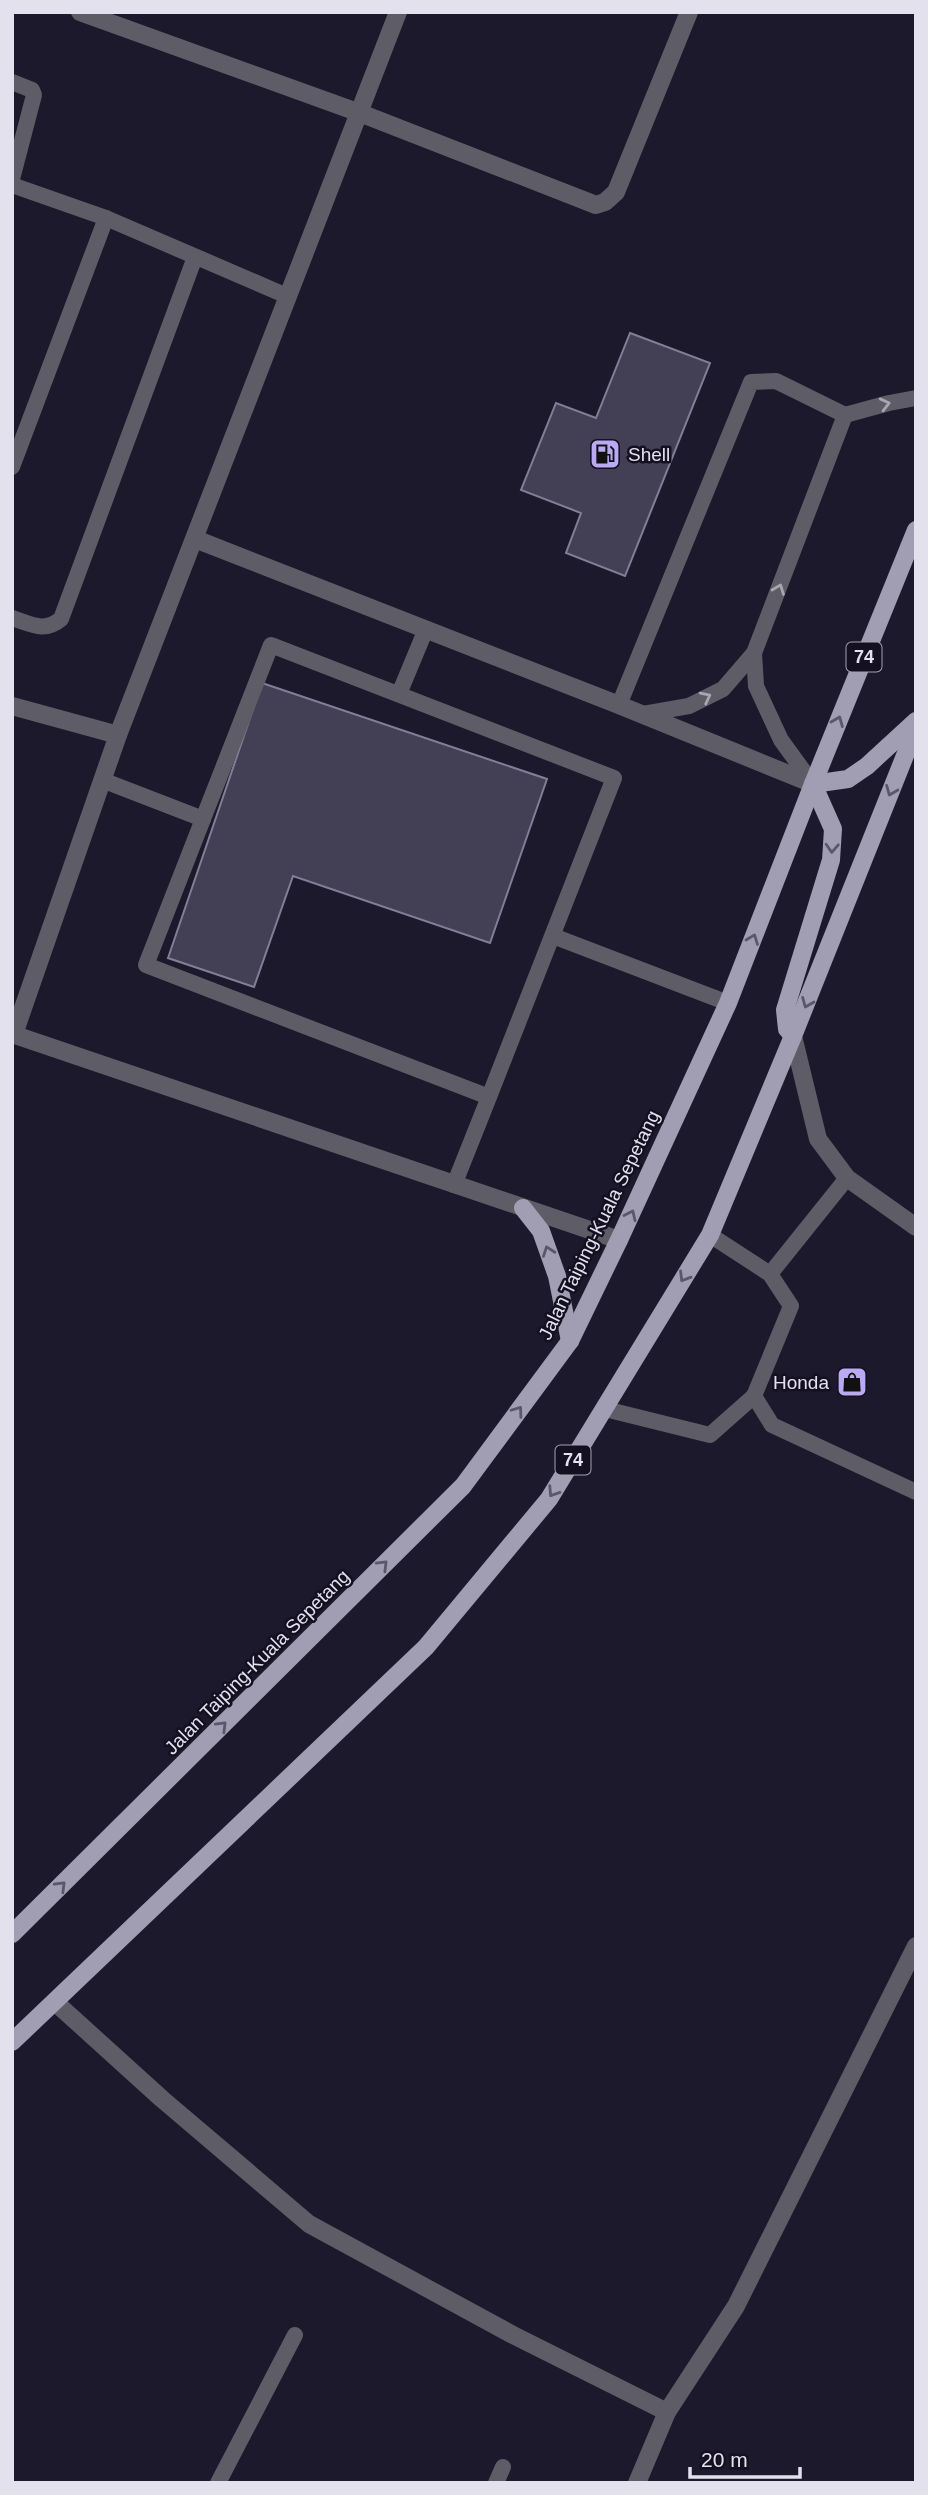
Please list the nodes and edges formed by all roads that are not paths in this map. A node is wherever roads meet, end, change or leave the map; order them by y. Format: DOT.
graph roads {
  1 [pos="80,12"];
  2 [pos="398,12"];
  3 [pos="689,12"];
  4 [pos="12,82"];
  5 [pos="360,113"];
  6 [pos="12,178"];
  7 [pos="12,185"];
  8 [pos="106,218"];
  9 [pos="195,257"];
  10 [pos="287,296"];
  11 [pos="916,398"];
  12 [pos="845,415"];
  13 [pos="12,467"];
  14 [pos="916,530"];
  15 [pos="195,539"];
  16 [pos="12,618"];
  17 [pos="425,629"];
  18 [pos="754,653"];
  19 [pos="399,694"];
  20 [pos="619,705"];
  21 [pos="12,706"];
  22 [pos="643,714"];
  23 [pos="916,721"];
  24 [pos="916,728"];
  25 [pos="118,735"];
  26 [pos="103,780"];
  27 [pos="813,784"];
  28 [pos="203,818"];
  29 [pos="553,936"];
  30 [pos="728,1003"];
  31 [pos="13,1034"];
  32 [pos="793,1036"];
  33 [pos="489,1097"];
  34 [pos="847,1178"];
  35 [pos="454,1185"];
  36 [pos="523,1208"];
  37 [pos="916,1227"];
  38 [pos="710,1235"];
  39 [pos="620,1240"];
  40 [pos="770,1274"];
  41 [pos="570,1340"];
  42 [pos="754,1396"];
  43 [pos="605,1409"];
  44 [pos="916,1492"];
  45 [pos="12,1934"];
  46 [pos="916,1946"];
  47 [pos="56,2003"];
  48 [pos="12,2042"];
  49 [pos="295,2335"];
  50 [pos="667,2412"];
  51 [pos="503,2467"];
  52 [pos="218,2483"];
  53 [pos="496,2483"];
  54 [pos="637,2483"];
  1 -- 5 [label="street"];
  2 -- 5 [label="street"];
  3 -- 5 [label="street"];
  4 -- 6 [label="lane"];
  5 -- 10 [label="street"];
  7 -- 8 [label="lane"];
  8 -- 9 [label="lane"];
  8 -- 13 [label="lane"];
  9 -- 10 [label="lane"];
  9 -- 16 [label="lane"];
  10 -- 15 [label="street"];
  12 -- 11 [label="lane, one-way"];
  18 -- 12 [label="lane, one-way"];
  12 -- 20 [label="lane"];
  27 -- 14 [label="main road, Jalan Taiping-Kuala Sepetang / 74, one-way"];
  15 -- 17 [label="street"];
  15 -- 25 [label="street"];
  17 -- 19 [label="lane"];
  17 -- 20 [label="street"];
  22 -- 18 [label="lane, one-way"];
  18 -- 27 [label="lane"];
  19 -- 28 [label="lane"];
  19 -- 29 [label="lane"];
  20 -- 22 [label="street"];
  21 -- 25 [label="street"];
  22 -- 27 [label="street"];
  23 -- 27 [label="main road"];
  24 -- 32 [label="main road, 74, one-way"];
  25 -- 26 [label="street"];
  26 -- 28 [label="lane"];
  26 -- 31 [label="street"];
  30 -- 27 [label="main road, Jalan Taiping-Kuala Sepetang / 74, one-way"];
  27 -- 32 [label="main road, one-way"];
  28 -- 33 [label="lane"];
  29 -- 30 [label="lane"];
  29 -- 33 [label="lane"];
  39 -- 30 [label="main road, Jalan Taiping-Kuala Sepetang / 74, one-way"];
  31 -- 35 [label="street"];
  32 -- 34 [label="street"];
  32 -- 38 [label="main road, 74"];
  33 -- 35 [label="lane"];
  34 -- 37 [label="street"];
  34 -- 40 [label="lane"];
  35 -- 36 [label="street"];
  36 -- 39 [label="street"];
  41 -- 36 [label="main road, one-way"];
  38 -- 40 [label="lane"];
  38 -- 43 [label="main road, 74, one-way"];
  39 -- 41 [label="main road, Jalan Taiping-Kuala Sepetang / 74"];
  40 -- 42 [label="lane"];
  45 -- 41 [label="main road, Jalan Taiping-Kuala Sepetang / 74, one-way"];
  42 -- 43 [label="lane"];
  42 -- 44 [label="lane"];
  43 -- 47 [label="main road, 74, one-way"];
  46 -- 50 [label="street"];
  47 -- 48 [label="main road, 74"];
  47 -- 50 [label="street"];
  49 -- 52 [label="lane"];
  50 -- 54 [label="street"];
  51 -- 53 [label="lane"];
}
